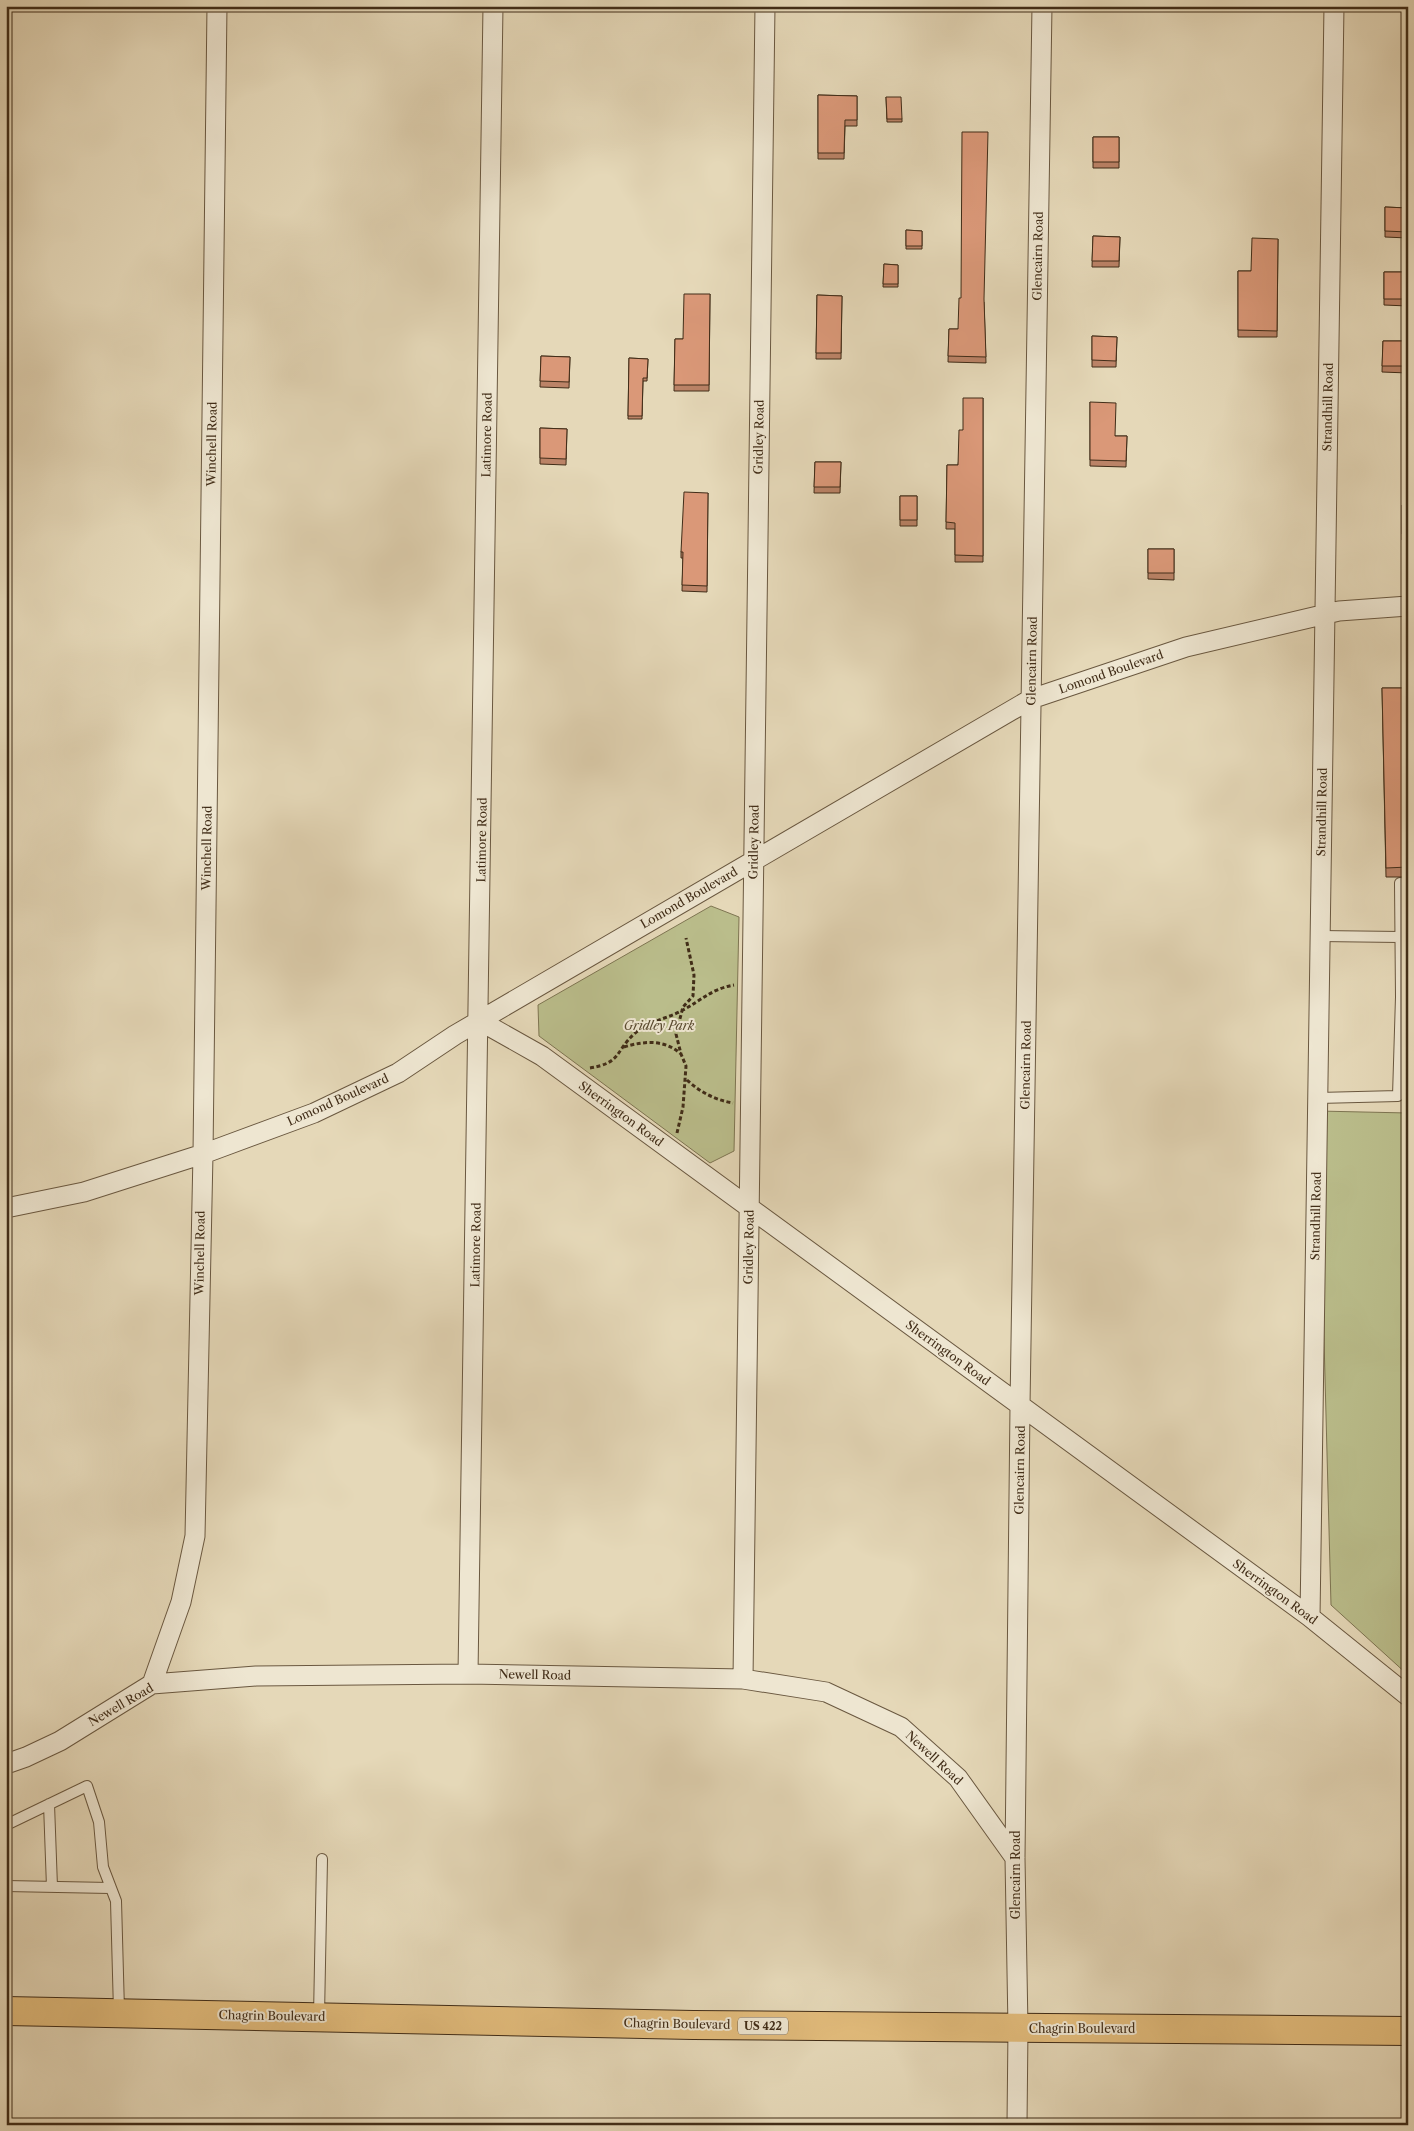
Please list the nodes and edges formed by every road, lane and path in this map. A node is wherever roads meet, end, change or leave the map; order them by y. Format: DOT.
graph roads {
  1 [pos="218,6"];
  2 [pos="493,6"];
  3 [pos="765,6"];
  4 [pos="1042,6"];
  5 [pos="1334,6"];
  6 [pos="1408,606"];
  7 [pos="1325,615"];
  8 [pos="1031,699"];
  9 [pos="754,860"];
  10 [pos="1400,883"];
  11 [pos="1320,936"];
  12 [pos="1400,937"];
  13 [pos="686,938"];
  14 [pos="734,985"];
  15 [pos="682,1011"];
  16 [pos="480,1021"];
  17 [pos="624,1047"];
  18 [pos="681,1054"];
  19 [pos="587,1068"];
  20 [pos="686,1080"];
  21 [pos="1318,1098"];
  22 [pos="733,1103"];
  23 [pos="677,1134"];
  24 [pos="203,1154"];
  25 [pos="6,1208"];
  26 [pos="749,1209"];
  27 [pos="1020,1406"];
  28 [pos="1310,1617"];
  29 [pos="468,1674"];
  30 [pos="743,1679"];
  31 [pos="152,1684"];
  32 [pos="1408,1696"];
  33 [pos="6,1764"];
  34 [pos="49,1804"];
  35 [pos="6,1825"];
  36 [pos="1015,1858"];
  37 [pos="322,1859"];
  38 [pos="6,1886"];
  39 [pos="52,1887"];
  40 [pos="110,1888"];
  41 [pos="6,2011"];
  42 [pos="119,2012"];
  43 [pos="319,2017"];
  44 [pos="1018,2028"];
  45 [pos="1408,2031"];
  46 [pos="1016,2125"];
  1 -- 24 [label="street, Winchell Road"];
  2 -- 16 [label="street, Latimore Road"];
  3 -- 9 [label="street, Gridley Road"];
  4 -- 8 [label="street, Glencairn Road"];
  5 -- 7 [label="street, Strandhill Road"];
  6 -- 7 [label="street, Lomond Boulevard"];
  7 -- 8 [label="street, Lomond Boulevard"];
  7 -- 11 [label="street, Strandhill Road"];
  8 -- 9 [label="street, Lomond Boulevard"];
  8 -- 27 [label="street, Glencairn Road"];
  9 -- 16 [label="street, Lomond Boulevard"];
  9 -- 26 [label="street, Gridley Road"];
  10 -- 12 [label="lane"];
  11 -- 12 [label="lane"];
  11 -- 21 [label="street, Strandhill Road"];
  12 -- 21 [label="lane"];
  13 -- 15 [label="path"];
  14 -- 15 [label="path"];
  15 -- 17 [label="path"];
  15 -- 18 [label="path"];
  16 -- 24 [label="street, Lomond Boulevard"];
  16 -- 26 [label="street, Sherrington Road"];
  16 -- 29 [label="street, Latimore Road"];
  17 -- 18 [label="path"];
  17 -- 19 [label="path"];
  18 -- 20 [label="path"];
  20 -- 22 [label="path"];
  20 -- 23 [label="path"];
  21 -- 28 [label="street, Strandhill Road"];
  24 -- 25 [label="street, Lomond Boulevard"];
  24 -- 31 [label="street, Winchell Road"];
  26 -- 27 [label="street, Sherrington Road"];
  26 -- 30 [label="street, Gridley Road"];
  27 -- 28 [label="street, Sherrington Road"];
  27 -- 36 [label="street, Glencairn Road"];
  28 -- 32 [label="street, Sherrington Road"];
  29 -- 30 [label="street, Newell Road"];
  29 -- 31 [label="street, Newell Road"];
  30 -- 36 [label="street, Newell Road"];
  31 -- 33 [label="street, Newell Road"];
  34 -- 35 [label="lane"];
  34 -- 39 [label="lane"];
  34 -- 40 [label="lane"];
  36 -- 44 [label="street, Glencairn Road"];
  37 -- 43 [label="lane"];
  38 -- 39 [label="lane"];
  39 -- 40 [label="lane"];
  40 -- 42 [label="lane"];
  41 -- 42 [label="main road, Chagrin Boulevard / US 422"];
  42 -- 43 [label="main road, Chagrin Boulevard / US 422"];
  43 -- 44 [label="main road, Chagrin Boulevard / US 422"];
  44 -- 45 [label="main road, Chagrin Boulevard / US 422"];
  44 -- 46 [label="street, Glencairn Road"];
}
